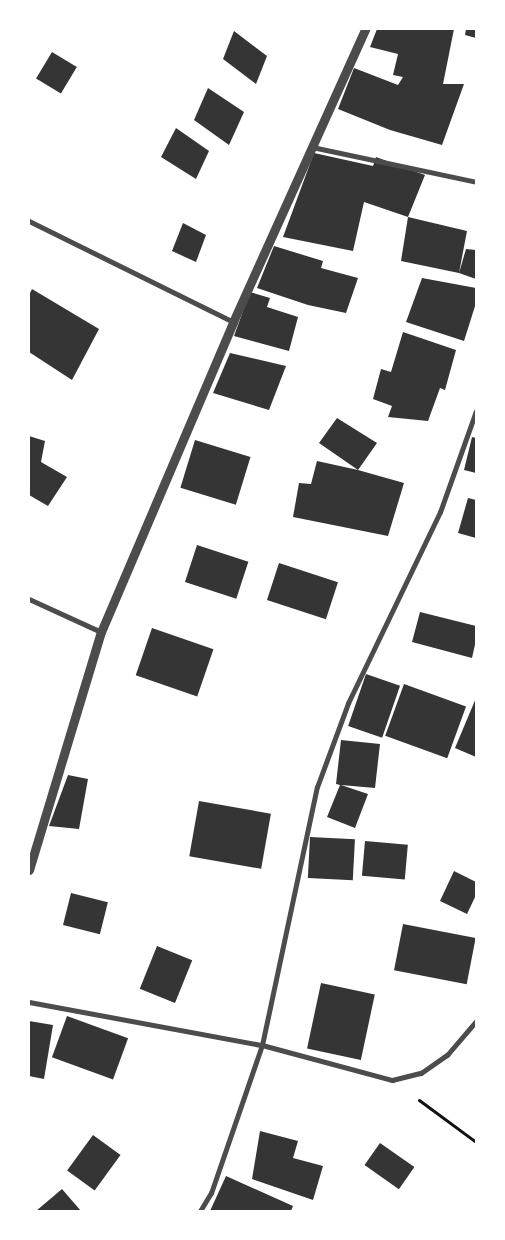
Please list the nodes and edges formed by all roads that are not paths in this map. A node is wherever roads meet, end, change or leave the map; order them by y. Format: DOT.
graph roads {
  1 [pos="365,29"];
  2 [pos="312,147"];
  3 [pos="476,182"];
  4 [pos="29,220"];
  5 [pos="233,322"];
  6 [pos="476,412"];
  7 [pos="29,598"];
  8 [pos="101,632"];
  9 [pos="32,850"];
  10 [pos="29,870"];
  11 [pos="29,1002"];
  12 [pos="476,1021"];
  13 [pos="262,1045"];
  14 [pos="200,1211"];
  1 -- 2 [label="street"];
  2 -- 3 [label="street"];
  2 -- 5 [label="street"];
  4 -- 5 [label="street"];
  5 -- 8 [label="street"];
  6 -- 13 [label="street"];
  7 -- 8 [label="street"];
  8 -- 9 [label="street"];
  9 -- 10 [label="street"];
  11 -- 13 [label="street"];
  12 -- 13 [label="street"];
  13 -- 14 [label="street"];
}
